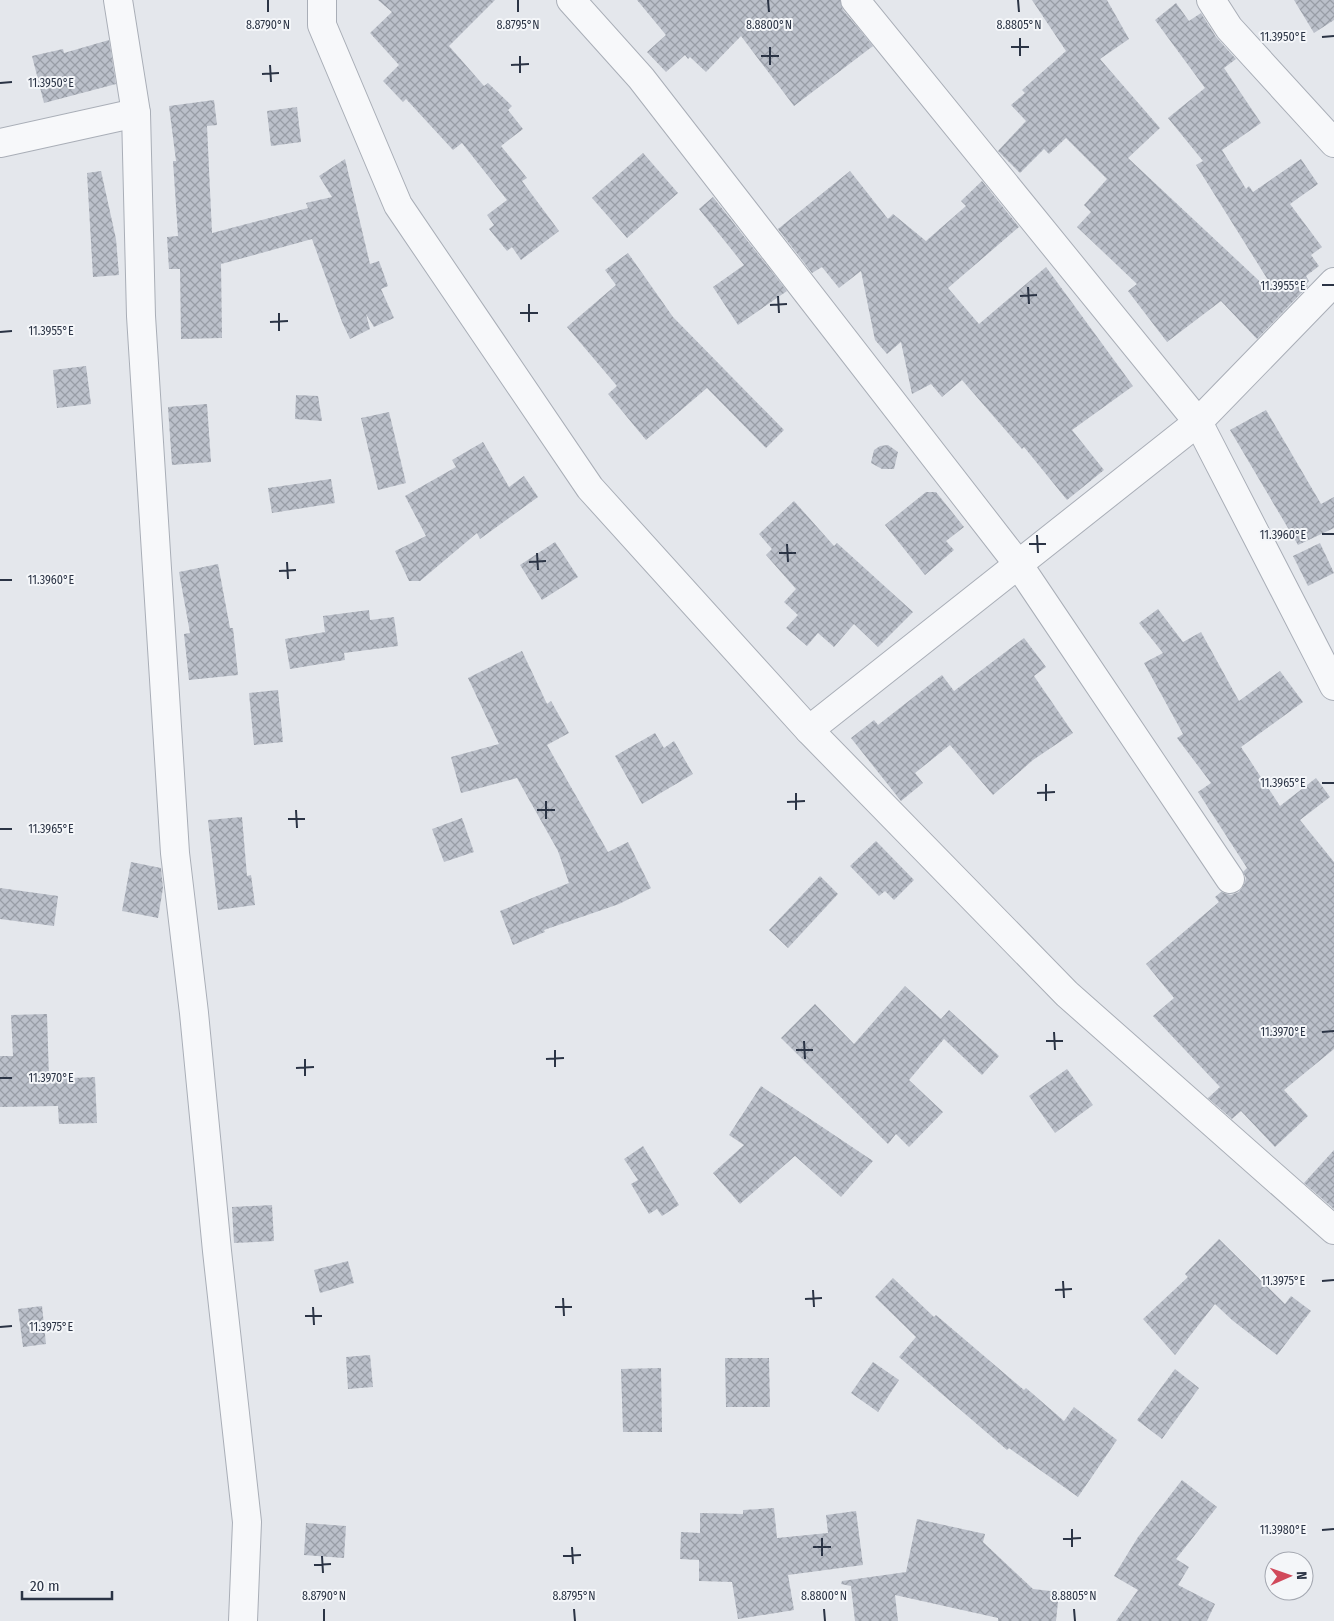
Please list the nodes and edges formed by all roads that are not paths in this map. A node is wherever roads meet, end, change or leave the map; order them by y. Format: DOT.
graph roads {
  1 [pos="118,0"];
  2 [pos="322,0"];
  3 [pos="571,0"];
  4 [pos="854,0"];
  5 [pos="1211,0"];
  6 [pos="136,113"];
  7 [pos="0,143"];
  8 [pos="1334,144"];
  9 [pos="1334,282"];
  10 [pos="1198,422"];
  11 [pos="1018,564"];
  12 [pos="1334,686"];
  13 [pos="809,730"];
  14 [pos="1230,879"];
  15 [pos="1334,1230"];
  16 [pos="243,1621"];
  1 -- 6 [label="street"];
  2 -- 13 [label="street"];
  3 -- 11 [label="street"];
  4 -- 10 [label="street"];
  5 -- 8 [label="street"];
  6 -- 7 [label="street"];
  6 -- 16 [label="street"];
  9 -- 10 [label="street"];
  10 -- 11 [label="street"];
  10 -- 12 [label="street"];
  11 -- 13 [label="street"];
  11 -- 14 [label="street"];
  13 -- 15 [label="street"];
}
